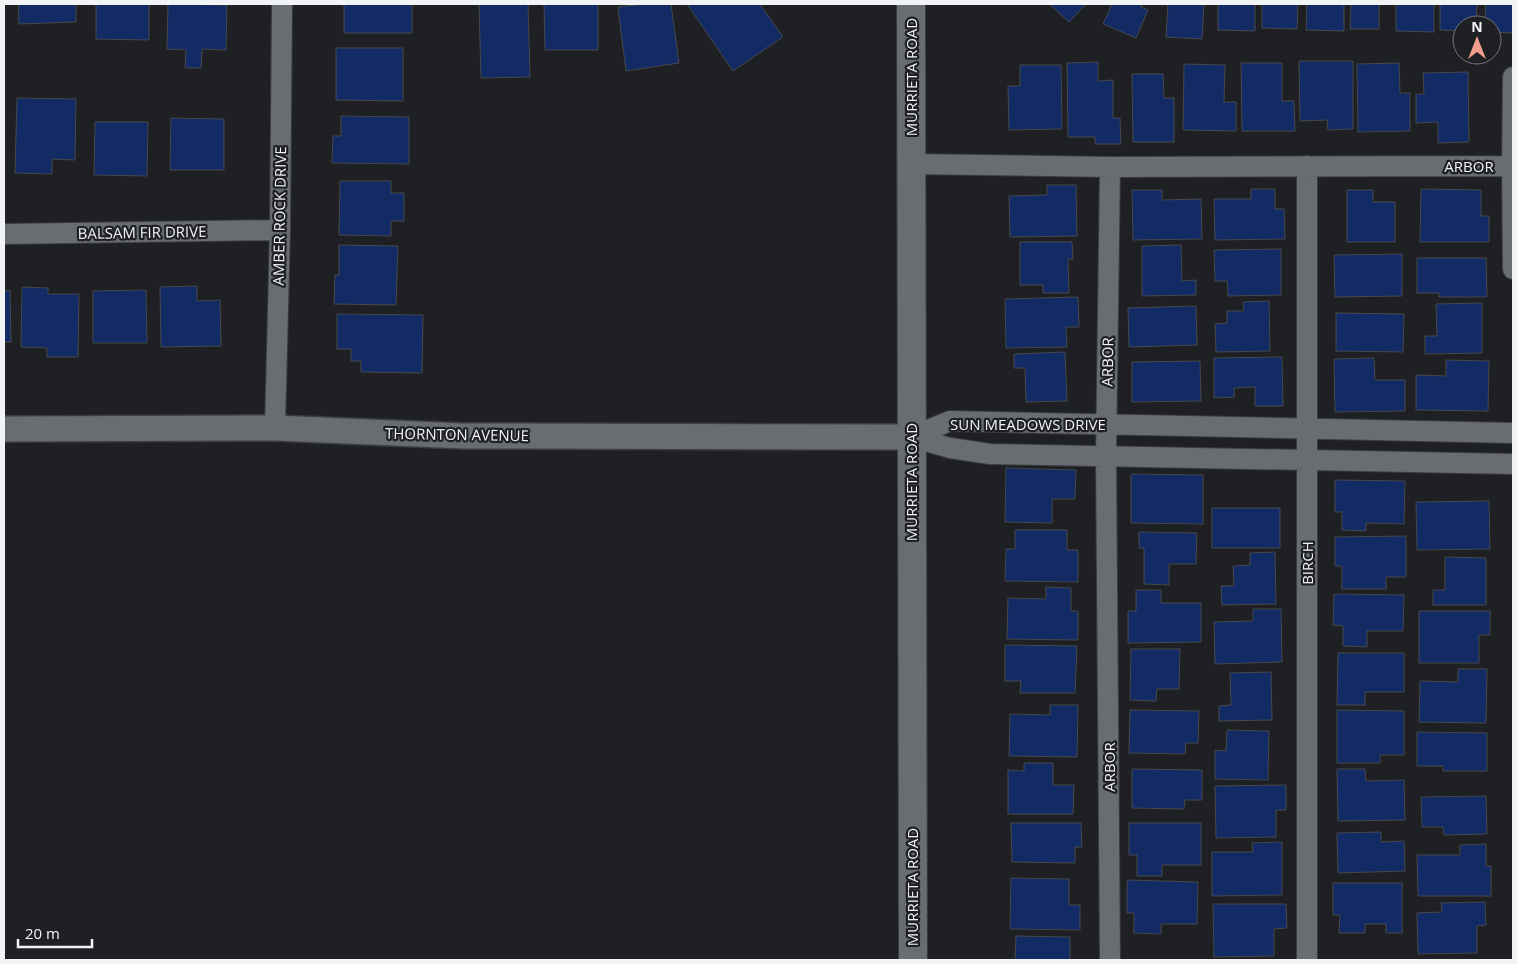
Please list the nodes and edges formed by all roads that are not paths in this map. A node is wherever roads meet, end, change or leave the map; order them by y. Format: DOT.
graph roads {
  1 [pos="282,4"];
  2 [pos="911,4"];
  3 [pos="1513,77"];
  4 [pos="911,164"];
  5 [pos="1307,166"];
  6 [pos="1512,166"];
  7 [pos="1110,167"];
  8 [pos="280,230"];
  9 [pos="4,234"];
  10 [pos="1513,269"];
  11 [pos="1107,424"];
  12 [pos="275,428"];
  13 [pos="4,429"];
  14 [pos="1306,429"];
  15 [pos="1513,433"];
  16 [pos="911,436"];
  17 [pos="1106,456"];
  18 [pos="1306,460"];
  19 [pos="1513,464"];
  20 [pos="913,960"];
  21 [pos="1110,960"];
  22 [pos="1307,960"];
  1 -- 8 [label="street, AMBER ROCK DRIVE"];
  2 -- 4 [label="main road, MURRIETA ROAD"];
  3 -- 6 [label="street"];
  4 -- 7 [label="street"];
  4 -- 16 [label="main road, MURRIETA ROAD"];
  5 -- 6 [label="street, ARBOR"];
  5 -- 7 [label="street, ARBOR"];
  5 -- 14 [label="street, BIRCH"];
  6 -- 10 [label="street"];
  7 -- 11 [label="street, ARBOR"];
  8 -- 9 [label="street, BALSAM FIR DRIVE"];
  8 -- 12 [label="street, AMBER ROCK DRIVE"];
  11 -- 14 [label="street, SUN MEADOWS DRIVE"];
  11 -- 16 [label="street, SUN MEADOWS DRIVE"];
  11 -- 17 [label="street, ARBOR"];
  12 -- 13 [label="street, THORNTON AVENUE"];
  12 -- 16 [label="street, THORNTON AVENUE"];
  14 -- 15 [label="street, SUN MEADOWS DRIVE"];
  14 -- 18 [label="street, BIRCH"];
  16 -- 17 [label="street, SUN MEADOWS DRIVE"];
  16 -- 20 [label="main road, MURRIETA ROAD"];
  17 -- 18 [label="street, SUN MEADOWS DRIVE"];
  17 -- 21 [label="street, ARBOR"];
  18 -- 19 [label="street, SUN MEADOWS DRIVE"];
  18 -- 22 [label="street, BIRCH"];
}
